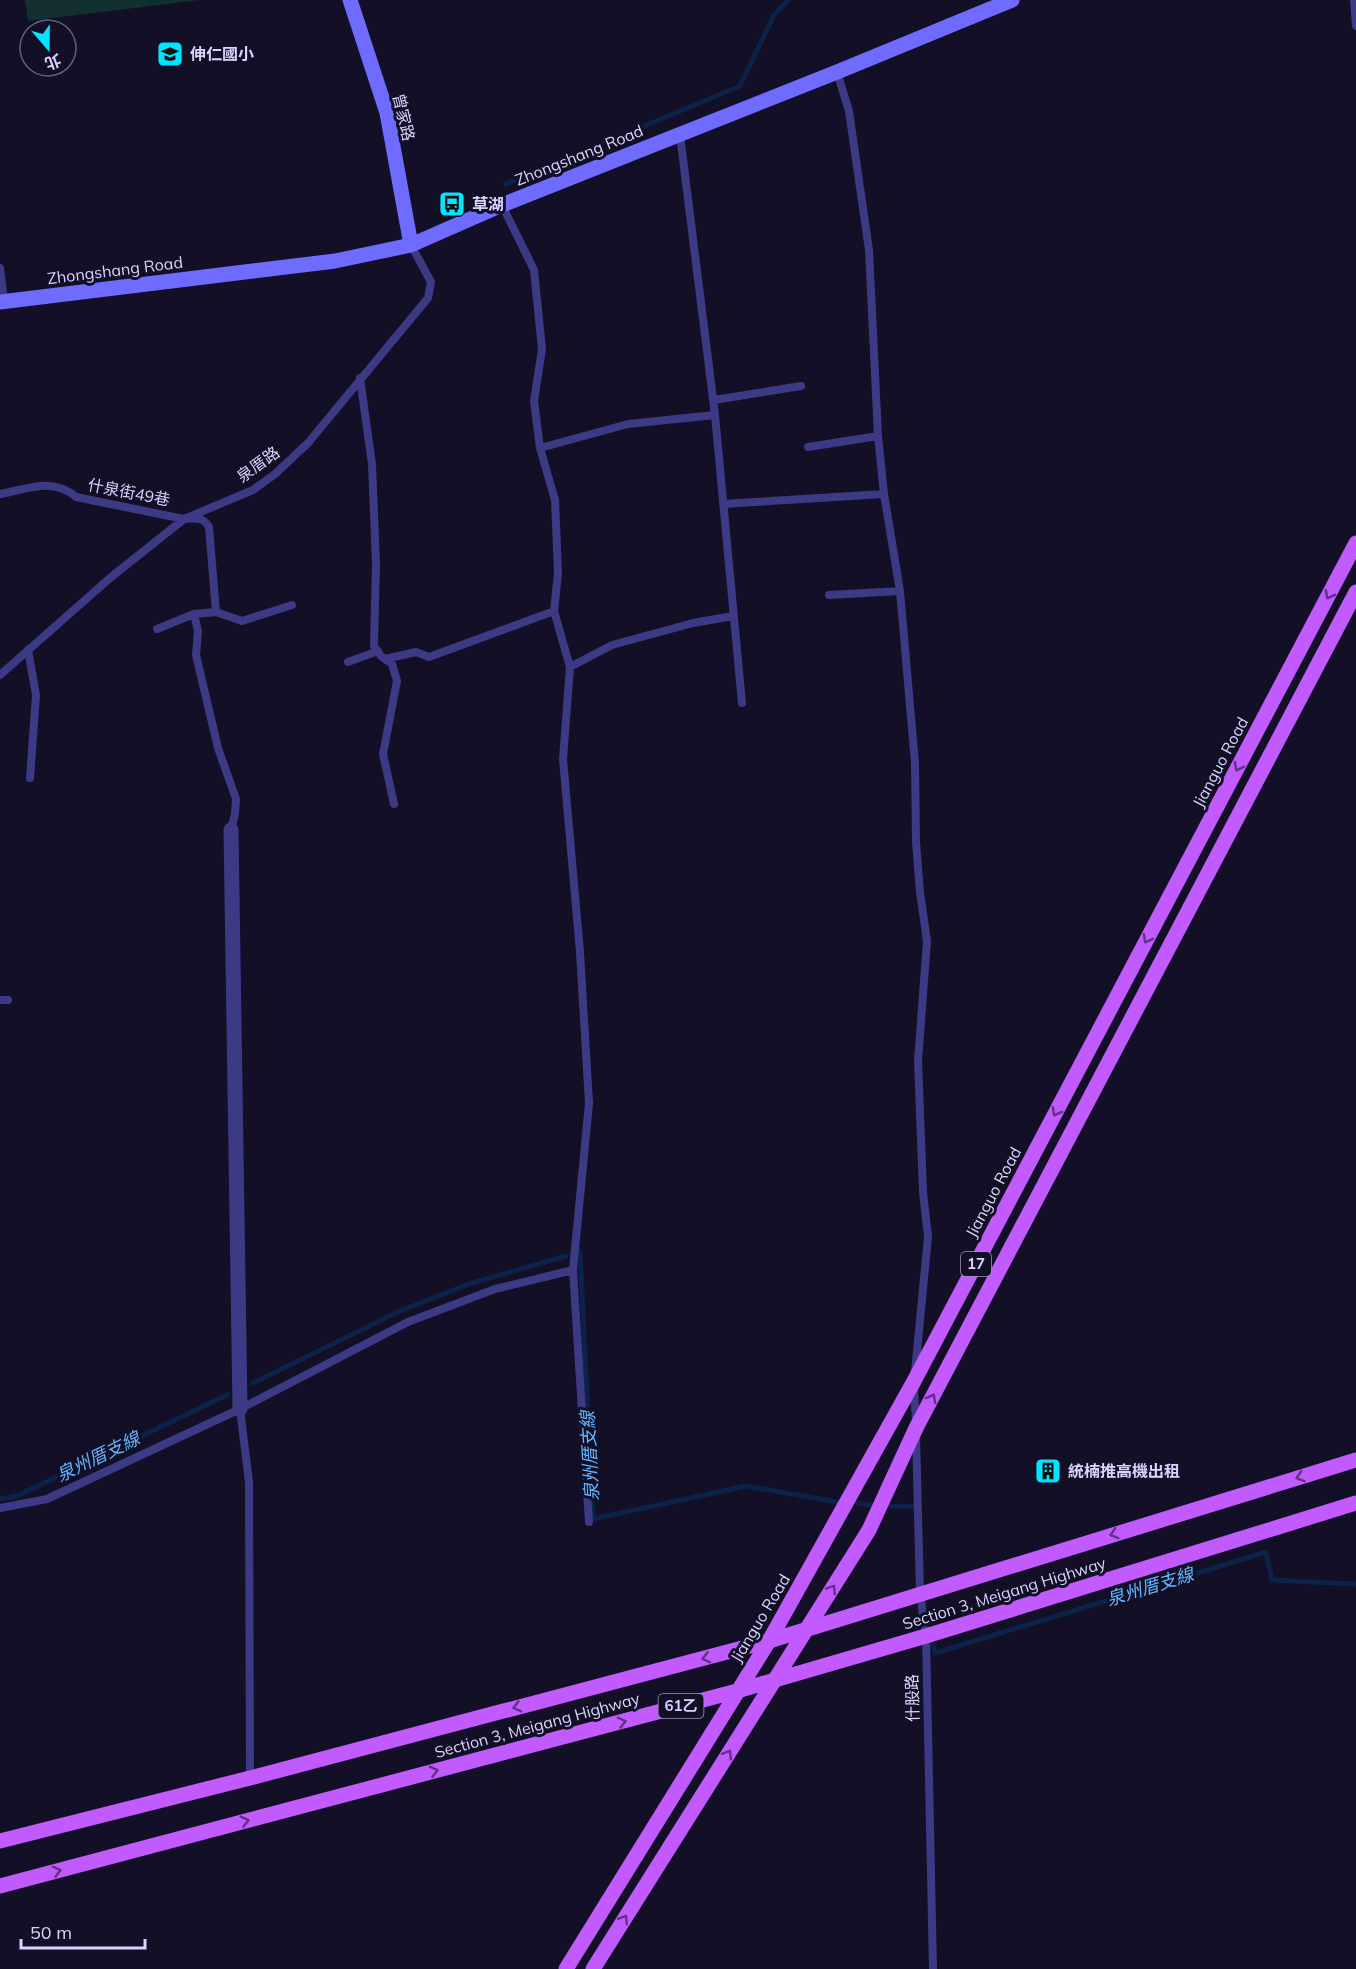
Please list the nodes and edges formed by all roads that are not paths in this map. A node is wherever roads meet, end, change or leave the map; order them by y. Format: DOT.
graph roads {
  1 [pos="350,0"];
  2 [pos="1012,0"];
  3 [pos="1354,0"];
  4 [pos="1356,26"];
  5 [pos="837,72"];
  6 [pos="680,135"];
  7 [pos="502,205"];
  8 [pos="411,245"];
  9 [pos="0,268"];
  10 [pos="2,302"];
  11 [pos="360,378"];
  12 [pos="801,386"];
  13 [pos="714,400"];
  14 [pos="715,415"];
  15 [pos="878,436"];
  16 [pos="808,447"];
  17 [pos="540,448"];
  18 [pos="0,494"];
  19 [pos="884,494"];
  20 [pos="723,504"];
  21 [pos="184,519"];
  22 [pos="1356,543"];
  23 [pos="900,591"];
  24 [pos="1356,592"];
  25 [pos="829,595"];
  26 [pos="292,605"];
  27 [pos="554,611"];
  28 [pos="216,612"];
  29 [pos="194,614"];
  30 [pos="733,616"];
  31 [pos="157,629"];
  32 [pos="28,650"];
  33 [pos="378,651"];
  34 [pos="385,659"];
  35 [pos="348,662"];
  36 [pos="570,666"];
  37 [pos="0,675"];
  38 [pos="742,703"];
  39 [pos="30,778"];
  40 [pos="394,804"];
  41 [pos="231,830"];
  42 [pos="573,1270"];
  43 [pos="913,1383"];
  44 [pos="240,1409"];
  45 [pos="916,1428"];
  46 [pos="1356,1460"];
  47 [pos="1356,1503"];
  48 [pos="0,1508"];
  49 [pos="589,1522"];
  50 [pos="920,1593"];
  51 [pos="806,1630"];
  52 [pos="926,1636"];
  53 [pos="769,1641"];
  54 [pos="774,1681"];
  55 [pos="737,1691"];
  56 [pos="250,1778"];
  57 [pos="0,1841"];
  58 [pos="0,1886"];
  59 [pos="566,1969"];
  60 [pos="593,1969"];
  61 [pos="933,1969"];
  1 -- 8 [label="street, 曾家路"];
  2 -- 5 [label="street, Zhongshang Road"];
  3 -- 4 [label="lane"];
  5 -- 6 [label="street, Zhongshang Road"];
  5 -- 15 [label="lane, 什股路"];
  6 -- 7 [label="street, Zhongshang Road"];
  6 -- 13 [label="lane"];
  7 -- 8 [label="street, Zhongshang Road"];
  7 -- 17 [label="lane"];
  8 -- 10 [label="street, Zhongshang Road"];
  8 -- 11 [label="lane, 泉厝路"];
  9 -- 10 [label="lane"];
  11 -- 21 [label="lane, 泉厝路"];
  11 -- 33 [label="lane"];
  12 -- 13 [label="lane"];
  13 -- 14 [label="lane"];
  14 -- 17 [label="lane"];
  14 -- 20 [label="lane"];
  15 -- 16 [label="lane"];
  15 -- 19 [label="lane, 什股路"];
  17 -- 27 [label="lane"];
  18 -- 21 [label="lane, 什泉街49巷"];
  19 -- 20 [label="lane"];
  19 -- 23 [label="lane, 什股路"];
  20 -- 30 [label="lane"];
  21 -- 28 [label="lane, 什泉街49巷"];
  21 -- 32 [label="lane, 泉厝路"];
  22 -- 43 [label="main road, Jianguo Road / 17, one-way"];
  23 -- 25 [label="lane"];
  23 -- 43 [label="lane, 什股路"];
  45 -- 24 [label="main road, 17, one-way"];
  26 -- 28 [label="lane"];
  27 -- 34 [label="lane"];
  27 -- 36 [label="lane"];
  28 -- 29 [label="lane"];
  29 -- 31 [label="lane"];
  29 -- 41 [label="lane"];
  30 -- 36 [label="lane"];
  30 -- 38 [label="lane"];
  32 -- 37 [label="lane, 泉厝路"];
  32 -- 39 [label="lane"];
  33 -- 34 [label="lane"];
  33 -- 35 [label="lane"];
  34 -- 40 [label="lane"];
  36 -- 42 [label="lane"];
  41 -- 44 [label="street"];
  42 -- 44 [label="lane"];
  42 -- 49 [label="lane"];
  43 -- 45 [label="lane, 什股路"];
  43 -- 53 [label="main road, Jianguo Road / 17"];
  44 -- 48 [label="lane"];
  44 -- 56 [label="lane"];
  45 -- 50 [label="lane, 什股路"];
  51 -- 45 [label="main road, 17, one-way"];
  46 -- 50 [label="main road, Section 3, Meigang Highway / 61乙, one-way"];
  47 -- 52 [label="main road, Section 3, Meigang Highway / 61乙"];
  50 -- 51 [label="main road, Section 3, Meigang Highway / 61乙"];
  50 -- 52 [label="lane, 什股路"];
  51 -- 53 [label="main road, Section 3, Meigang Highway / 61乙"];
  51 -- 54 [label="main road, 17"];
  52 -- 54 [label="main road, Section 3, Meigang Highway / 61乙"];
  52 -- 61 [label="lane, 什股路"];
  53 -- 55 [label="main road, Jianguo Road / 17"];
  53 -- 56 [label="main road, Section 3, Meigang Highway / 61乙, one-way"];
  54 -- 55 [label="main road, Section 3, Meigang Highway / 61乙"];
  60 -- 54 [label="main road, 17, one-way"];
  58 -- 55 [label="main road, Section 3, Meigang Highway / 61乙, one-way"];
  55 -- 59 [label="main road, Jianguo Road / 17"];
  56 -- 57 [label="main road, Section 3, Meigang Highway / 61乙"];
}
